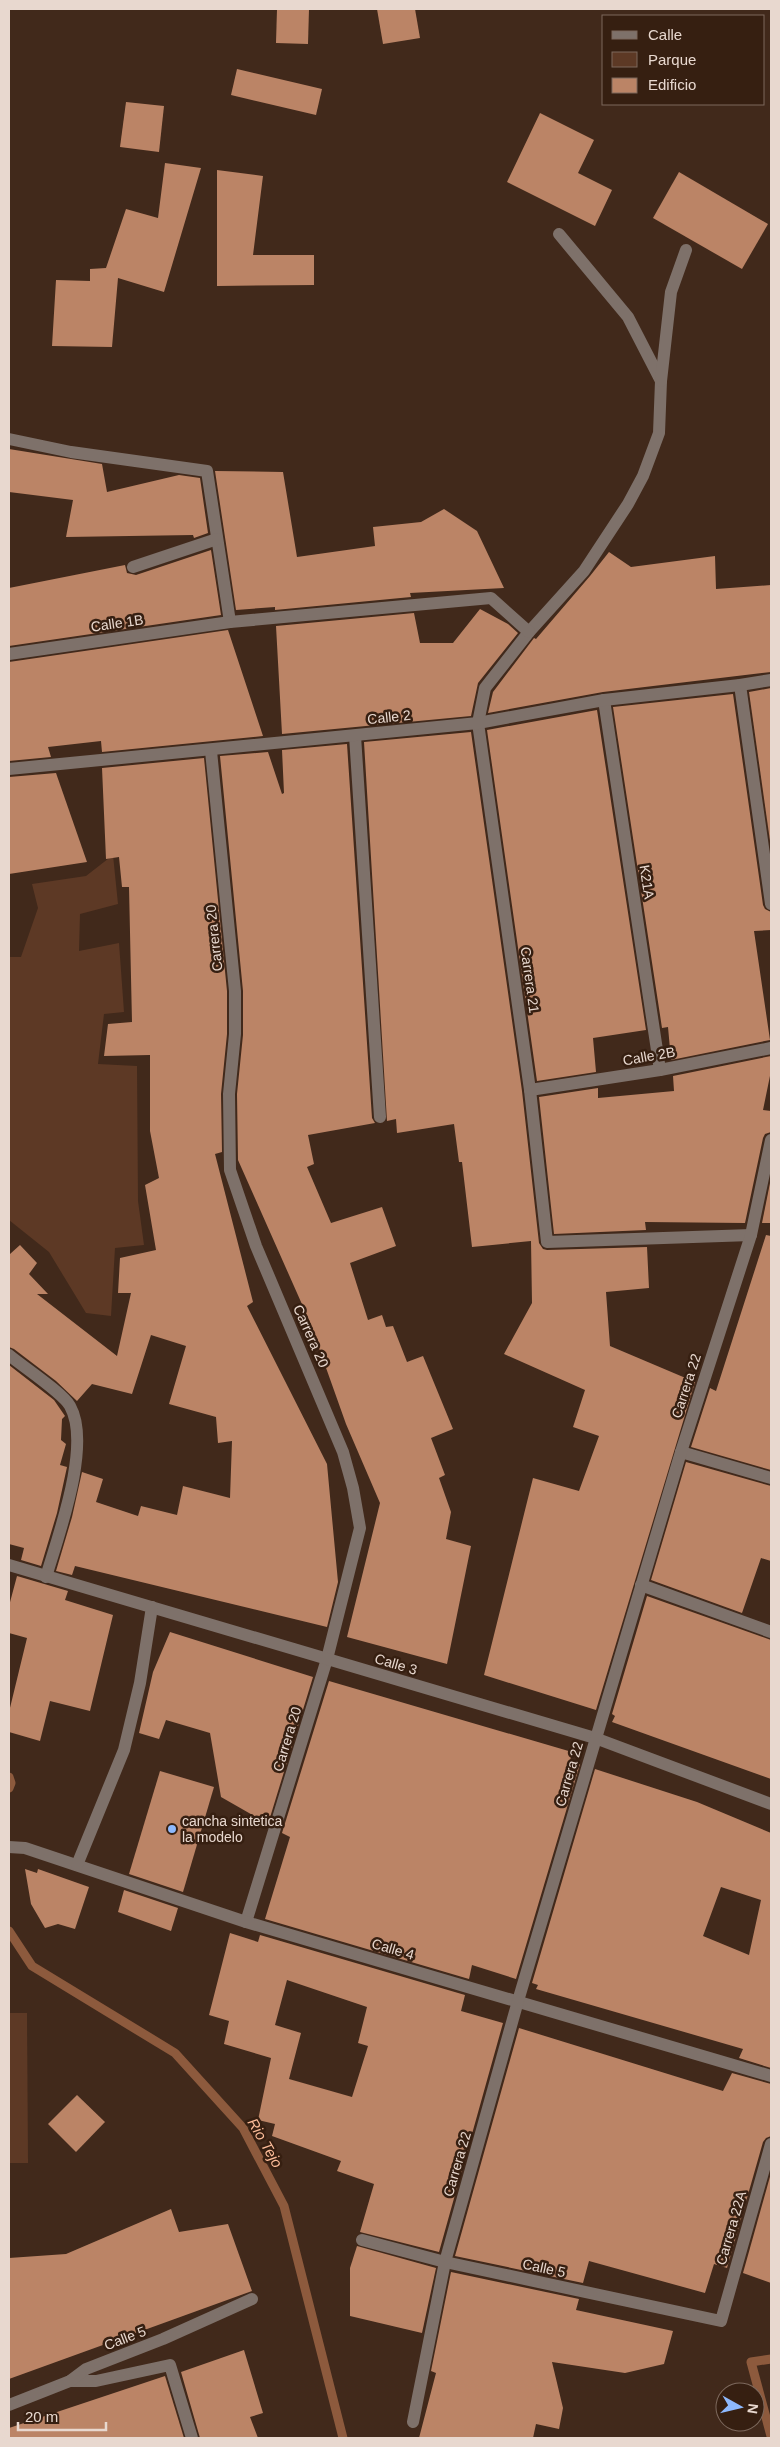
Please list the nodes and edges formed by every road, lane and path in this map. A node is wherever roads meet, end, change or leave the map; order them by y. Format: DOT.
graph roads {
  1 [pos="559,234"];
  2 [pos="686,250"];
  3 [pos="661,380"];
  4 [pos="9,439"];
  5 [pos="217,539"];
  6 [pos="133,567"];
  7 [pos="230,622"];
  8 [pos="529,632"];
  9 [pos="9,654"];
  10 [pos="771,680"];
  11 [pos="740,685"];
  12 [pos="604,700"];
  13 [pos="478,723"];
  14 [pos="355,736"];
  15 [pos="211,751"];
  16 [pos="9,769"];
  17 [pos="771,904"];
  18 [pos="771,1048"];
  19 [pos="660,1070"];
  20 [pos="530,1090"];
  21 [pos="380,1117"];
  22 [pos="771,1140"];
  23 [pos="752,1236"];
  24 [pos="9,1355"];
  25 [pos="681,1452"];
  26 [pos="771,1478"];
  27 [pos="9,1565"];
  28 [pos="46,1578"];
  29 [pos="641,1585"];
  30 [pos="152,1607"];
  31 [pos="771,1632"];
  32 [pos="326,1659"];
  33 [pos="595,1738"];
  34 [pos="771,1804"];
  35 [pos="9,1846"];
  36 [pos="77,1865"];
  37 [pos="246,1922"];
  38 [pos="518,2001"];
  39 [pos="771,2076"];
  40 [pos="771,2144"];
  41 [pos="362,2240"];
  42 [pos="445,2262"];
  43 [pos="252,2299"];
  44 [pos="721,2321"];
  45 [pos="70,2380"];
  46 [pos="9,2405"];
  47 [pos="412,2422"];
  48 [pos="192,2438"];
  1 -- 3 [label="street"];
  2 -- 3 [label="street, Carrera 21"];
  3 -- 8 [label="street, Carrera 21"];
  4 -- 5 [label="street"];
  5 -- 6 [label="street"];
  5 -- 7 [label="street"];
  7 -- 8 [label="street"];
  7 -- 9 [label="street, Calle 1B"];
  8 -- 13 [label="street, Carrera 21"];
  10 -- 11 [label="street, Calle 2"];
  11 -- 12 [label="street, Calle 2"];
  11 -- 17 [label="street"];
  12 -- 13 [label="street, Calle 2"];
  12 -- 19 [label="street, K21A"];
  13 -- 14 [label="street, Calle 2"];
  13 -- 20 [label="street, Carrera 21"];
  14 -- 15 [label="street, Calle 2"];
  14 -- 21 [label="street"];
  15 -- 16 [label="street, Calle 2"];
  15 -- 32 [label="street, Carrera 20"];
  18 -- 19 [label="street, Calle 2B"];
  19 -- 20 [label="street, Calle 2B"];
  20 -- 23 [label="street, Carrera 21"];
  22 -- 23 [label="street, Carrera 22"];
  23 -- 25 [label="street, Carrera 22"];
  24 -- 28 [label="street"];
  25 -- 26 [label="street"];
  25 -- 29 [label="street, Carrera 22"];
  27 -- 28 [label="street, Calle 3"];
  28 -- 30 [label="street, Calle 3"];
  29 -- 31 [label="street"];
  29 -- 33 [label="street, Carrera 22"];
  30 -- 32 [label="street, Calle 3"];
  30 -- 36 [label="street"];
  32 -- 33 [label="street, Calle 3"];
  32 -- 37 [label="street, Carrera 20"];
  33 -- 34 [label="street, Calle 3"];
  33 -- 38 [label="street, Carrera 22"];
  35 -- 36 [label="street, Calle 4"];
  36 -- 37 [label="street, Calle 4"];
  37 -- 38 [label="street, Calle 4"];
  38 -- 39 [label="street, Calle 4"];
  38 -- 42 [label="street, Carrera 22"];
  40 -- 44 [label="street, Carrera 22A"];
  41 -- 42 [label="street, Calle 5"];
  42 -- 44 [label="street, Calle 5"];
  42 -- 47 [label="street, Carrera 22"];
  43 -- 45 [label="street, Calle 5"];
  45 -- 46 [label="street, Calle 5"];
  45 -- 48 [label="street"];
}
